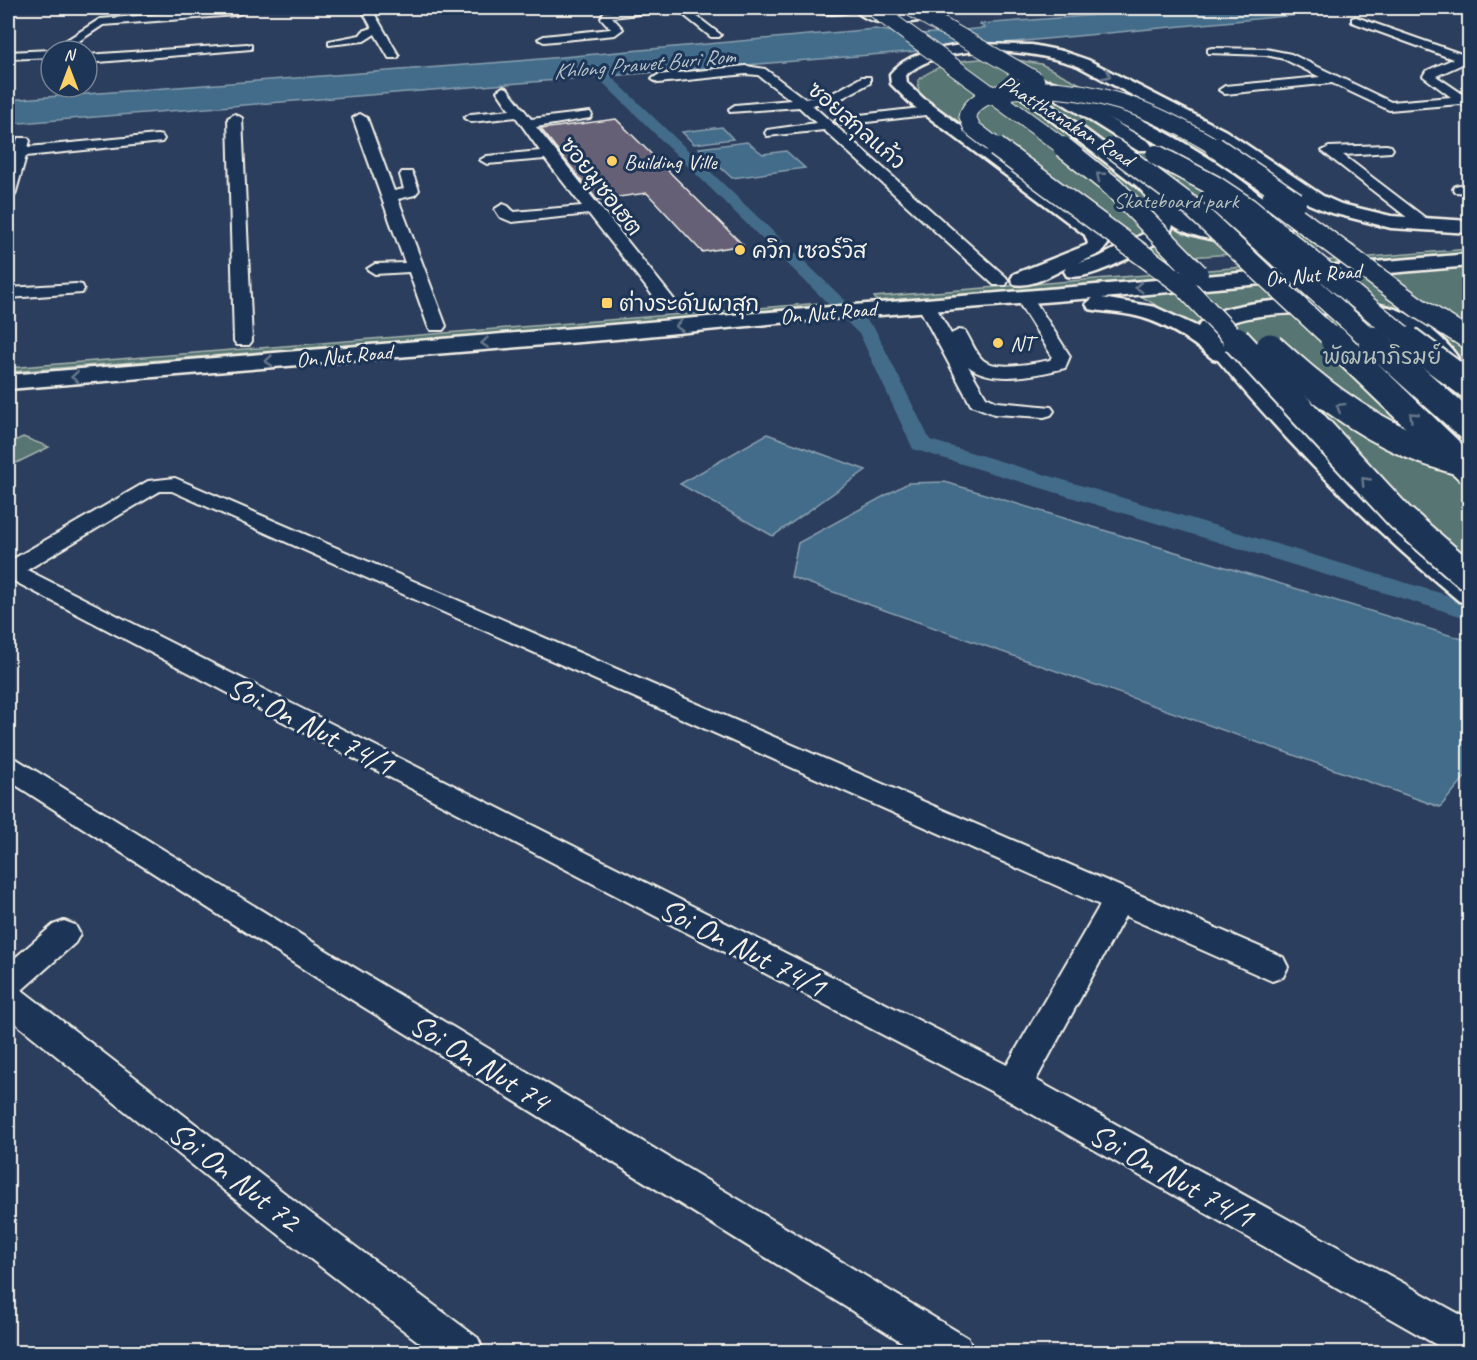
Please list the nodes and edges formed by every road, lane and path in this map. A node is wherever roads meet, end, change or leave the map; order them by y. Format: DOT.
graph roads {
  1 [pos="243,8"];
  2 [pos="366,8"];
  3 [pos="667,8"];
  4 [pos="680,8"];
  5 [pos="811,8"];
  6 [pos="853,8"];
  7 [pos="860,8"];
  8 [pos="873,8"];
  9 [pos="887,8"];
  10 [pos="911,8"];
  11 [pos="929,8"];
  12 [pos="1356,20"];
  13 [pos="379,30"];
  14 [pos="715,36"];
  15 [pos="364,38"];
  16 [pos="74,39"];
  17 [pos="544,39"];
  18 [pos="333,43"];
  19 [pos="247,47"];
  20 [pos="370,50"];
  21 [pos="1212,51"];
  22 [pos="999,53"];
  23 [pos="39,54"];
  24 [pos="8,56"];
  25 [pos="393,56"];
  26 [pos="99,57"];
  27 [pos="1083,63"];
  28 [pos="979,65"];
  29 [pos="1291,70"];
  30 [pos="658,79"];
  31 [pos="1334,79"];
  32 [pos="866,80"];
  33 [pos="1004,80"];
  34 [pos="1318,81"];
  35 [pos="1036,86"];
  36 [pos="1270,86"];
  37 [pos="1225,90"];
  38 [pos="503,91"];
  39 [pos="911,96"];
  40 [pos="1260,96"];
  41 [pos="801,102"];
  42 [pos="1466,102"];
  43 [pos="735,109"];
  44 [pos="929,111"];
  45 [pos="585,115"];
  46 [pos="235,118"];
  47 [pos="360,118"];
  48 [pos="471,118"];
  49 [pos="523,118"];
  50 [pos="842,122"];
  51 [pos="828,125"];
  52 [pos="772,133"];
  53 [pos="157,139"];
  54 [pos="1386,149"];
  55 [pos="1150,151"];
  56 [pos="549,154"];
  57 [pos="487,160"];
  58 [pos="407,175"];
  59 [pos="8,195"];
  60 [pos="388,197"];
  61 [pos="1162,201"];
  62 [pos="1258,201"];
  63 [pos="503,209"];
  64 [pos="596,214"];
  65 [pos="1427,226"];
  66 [pos="1470,226"];
  67 [pos="547,229"];
  68 [pos="1470,232"];
  69 [pos="1470,241"];
  70 [pos="1470,260"];
  71 [pos="1470,266"];
  72 [pos="414,267"];
  73 [pos="1382,268"];
  74 [pos="375,269"];
  75 [pos="1310,275"];
  76 [pos="1062,276"];
  77 [pos="1470,276"];
  78 [pos="1022,279"];
  79 [pos="1000,281"];
  80 [pos="76,289"];
  81 [pos="8,293"];
  82 [pos="882,298"];
  83 [pos="929,304"];
  84 [pos="1029,305"];
  85 [pos="670,306"];
  86 [pos="780,306"];
  87 [pos="1417,307"];
  88 [pos="437,326"];
  89 [pos="959,335"];
  90 [pos="1470,340"];
  91 [pos="243,341"];
  92 [pos="1470,351"];
  93 [pos="8,360"];
  94 [pos="1242,374"];
  95 [pos="8,382"];
  96 [pos="1470,389"];
  97 [pos="1044,411"];
  98 [pos="1470,428"];
  99 [pos="1470,465"];
  100 [pos="1470,471"];
  101 [pos="9,570"];
  102 [pos="1456,575"];
  103 [pos="1470,594"];
  104 [pos="8,767"];
  105 [pos="1119,898"];
  106 [pos="64,934"];
  107 [pos="1272,967"];
  108 [pos="8,983"];
  109 [pos="8,998"];
  110 [pos="1014,1086"];
  111 [pos="1470,1342"];
  112 [pos="464,1353"];
  113 [pos="954,1353"];
  1 -- 16 [label="street"];
  2 -- 13 [label="street"];
  3 -- 17 [label="street"];
  4 -- 14 [label="street"];
  5 -- 6 [label="street"];
  7 -- 11 [label="main road"];
  99 -- 8 [label="main road, one-way, bridge"];
  9 -- 28 [label="main road, Phatthanakan Road"];
  10 -- 35 [label="main road, Phatthanakan Road, bridge"];
  12 -- 42 [label="street"];
  13 -- 15 [label="street"];
  13 -- 25 [label="street"];
  15 -- 18 [label="street"];
  15 -- 20 [label="street"];
  19 -- 26 [label="street"];
  21 -- 31 [label="street"];
  22 -- 27 [label="main road"];
  22 -- 39 [label="main road"];
  22 -- 87 [label="main road, bridge"];
  23 -- 24 [label="street"];
  27 -- 39 [label="main road"];
  27 -- 65 [label="main road, one-way"];
  29 -- 34 [label="street"];
  30 -- 41 [label="street, ซอยสกุลแก้ว"];
  31 -- 34 [label="street"];
  31 -- 42 [label="street"];
  32 -- 41 [label="street"];
  33 -- 35 [label="main road, Phatthanakan Road"];
  34 -- 36 [label="street"];
  35 -- 55 [label="main road, Phatthanakan Road"];
  35 -- 61 [label="main road"];
  35 -- 62 [label="main road"];
  100 -- 35 [label="main road, Phatthanakan Road, one-way, bridge"];
  36 -- 37 [label="street"];
  36 -- 40 [label="street"];
  38 -- 49 [label="street, ซอยมูซอเฮต"];
  39 -- 44 [label="main road"];
  41 -- 43 [label="street"];
  41 -- 51 [label="street, ซอยสกุลแก้ว"];
  44 -- 50 [label="street"];
  44 -- 78 [label="main road"];
  45 -- 49 [label="street"];
  46 -- 91 [label="street"];
  47 -- 60 [label="street"];
  48 -- 49 [label="street"];
  49 -- 56 [label="street, ซอยมูซอเฮต"];
  51 -- 52 [label="street"];
  51 -- 79 [label="street, ซอยสกุลแก้ว"];
  53 -- 59 [label="street"];
  54 -- 65 [label="street"];
  55 -- 96 [label="main road, bridge"];
  55 -- 98 [label="main road, Phatthanakan Road, bridge"];
  56 -- 57 [label="street"];
  56 -- 64 [label="street, ซอยมูซอเฮต"];
  58 -- 60 [label="street"];
  60 -- 72 [label="street"];
  61 -- 62 [label="main road"];
  61 -- 76 [label="main road"];
  62 -- 69 [label="main road"];
  63 -- 64 [label="street"];
  64 -- 67 [label="street"];
  64 -- 85 [label="street, ซอยมูซอเฮต"];
  65 -- 66 [label="main road"];
  102 -- 68 [label="main road, one-way, bridge"];
  69 -- 76 [label="main road, On Nut Road"];
  70 -- 73 [label="main road, On Nut Road"];
  71 -- 73 [label="main road"];
  72 -- 74 [label="street"];
  72 -- 88 [label="street"];
  73 -- 75 [label="main road, On Nut Road"];
  75 -- 77 [label="main road"];
  75 -- 83 [label="main road, On Nut Road, one-way"];
  76 -- 78 [label="main road, On Nut Road"];
  78 -- 79 [label="main road, On Nut Road"];
  79 -- 82 [label="main road, On Nut Road"];
  80 -- 81 [label="street"];
  82 -- 83 [label="main road, On Nut Road"];
  82 -- 86 [label="main road, On Nut Road"];
  83 -- 84 [label="main road"];
  83 -- 97 [label="street"];
  84 -- 89 [label="street"];
  84 -- 94 [label="main road"];
  85 -- 86 [label="main road, On Nut Road"];
  85 -- 88 [label="main road, On Nut Road"];
  86 -- 95 [label="main road, On Nut Road, one-way"];
  87 -- 90 [label="main road, bridge"];
  87 -- 92 [label="main road, bridge"];
  88 -- 91 [label="main road, On Nut Road"];
  91 -- 93 [label="main road, On Nut Road"];
  94 -- 96 [label="main road"];
  94 -- 102 [label="main road"];
  101 -- 105 [label="street"];
  101 -- 110 [label="street, Soi On Nut 74/1"];
  102 -- 103 [label="main road"];
  104 -- 113 [label="street, Soi On Nut 74"];
  105 -- 107 [label="street"];
  105 -- 110 [label="street"];
  106 -- 108 [label="street"];
  109 -- 112 [label="street, Soi On Nut 72"];
  110 -- 111 [label="street, Soi On Nut 74/1"];
}
